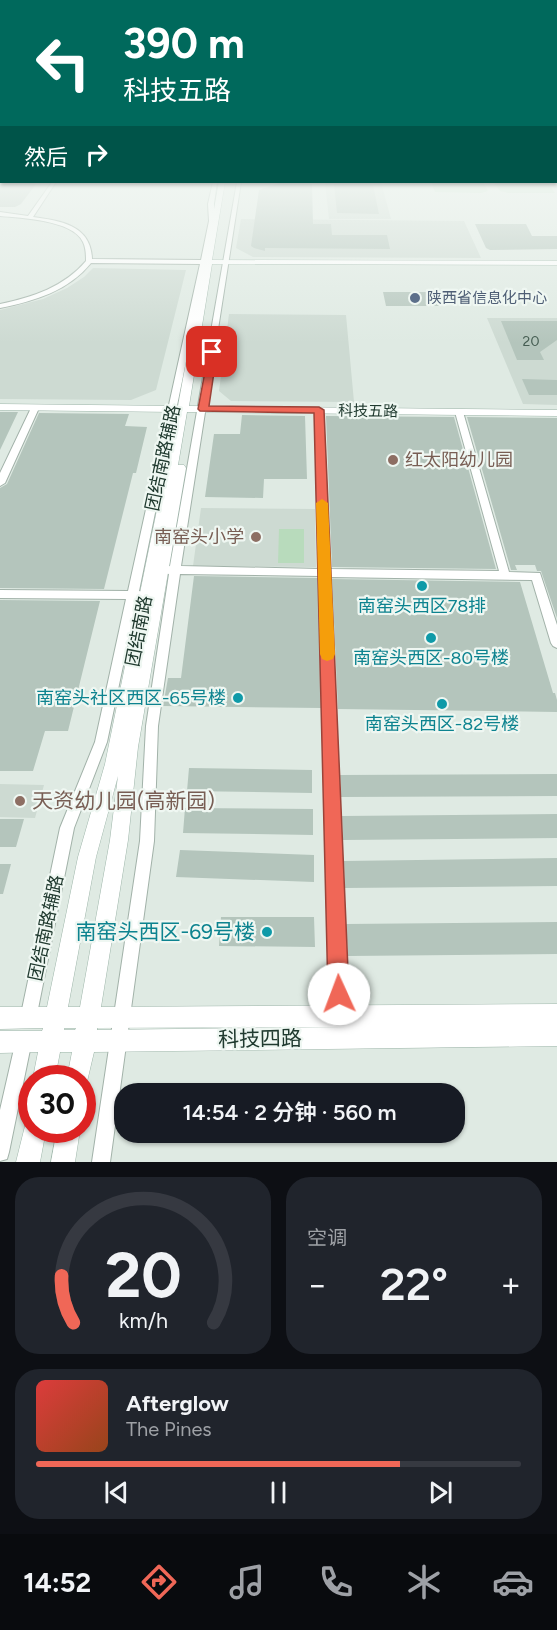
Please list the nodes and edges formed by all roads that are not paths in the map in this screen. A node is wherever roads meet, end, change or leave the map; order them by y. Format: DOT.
graph roads {
  1 [pos="80,234"];
  2 [pos="213,234"];
  3 [pos="217,234"];
  4 [pos="220,234"];
  5 [pos="222,234"];
  6 [pos="89,261"];
  7 [pos="214,261"];
  8 [pos="557,263"];
  9 [pos="0,306"];
  10 [pos="0,407"];
  11 [pos="35,408"];
  12 [pos="188,409"];
  13 [pos="319,410"];
  14 [pos="459,412"];
  15 [pos="557,412"];
  16 [pos="0,483"];
  17 [pos="169,570"];
  18 [pos="324,573"];
  19 [pos="505,575"];
  20 [pos="0,594"];
  21 [pos="139,595"];
  22 [pos="557,643"];
  23 [pos="557,1015"];
  24 [pos="54,1017"];
  25 [pos="89,1017"];
  26 [pos="123,1017"];
  27 [pos="0,1018"];
  28 [pos="28,1018"];
  29 [pos="340,1018"];
  30 [pos="557,1035"];
  31 [pos="84,1041"];
  32 [pos="120,1041"];
  33 [pos="0,1042"];
  34 [pos="51,1042"];
  35 [pos="24,1043"];
  36 [pos="47,1065"];
  37 [pos="80,1065"];
  38 [pos="32,1143"];
  39 [pos="67,1143"];
  40 [pos="0,1152"];
  41 [pos="28,1162"];
  42 [pos="63,1162"];
  43 [pos="101,1162"];
  1 -- 6 [label="street"];
  2 -- 7 [label="street"];
  3 -- 7 [label="main road, 团结南路"];
  4 -- 7 [label="main road, 团结南路"];
  5 -- 7 [label="street"];
  6 -- 7 [label="street"];
  6 -- 9 [label="street"];
  7 -- 8 [label="main road"];
  7 -- 12 [label="main road, 团结南路"];
  10 -- 11 [label="main road, 科技五路"];
  11 -- 12 [label="main road, 科技五路"];
  11 -- 16 [label="street"];
  12 -- 13 [label="main road, 科技五路"];
  12 -- 17 [label="main road, 团结南路"];
  12 -- 21 [label="main road, 团结南路"];
  13 -- 14 [label="main road, 科技五路"];
  13 -- 18 [label="street"];
  14 -- 15 [label="main road, 科技五路"];
  14 -- 19 [label="street"];
  17 -- 18 [label="street"];
  17 -- 25 [label="main road, 团结南路"];
  17 -- 26 [label="street"];
  18 -- 19 [label="street"];
  18 -- 29 [label="street"];
  19 -- 22 [label="street"];
  20 -- 21 [label="street"];
  21 -- 24 [label="main road, 团结南路"];
  21 -- 28 [label="street, 团结南路辅路"];
  23 -- 29 [label="main road, 科技四路"];
  24 -- 25 [label="main road, 科技四路"];
  24 -- 28 [label="main road, 科技四路"];
  24 -- 34 [label="main road, 团结南路"];
  25 -- 26 [label="main road, 科技四路"];
  25 -- 31 [label="main road, 团结南路"];
  26 -- 29 [label="main road, 科技四路"];
  26 -- 32 [label="street"];
  27 -- 28 [label="main road, 科技四路"];
  28 -- 35 [label="street, 团结南路辅路"];
  30 -- 32 [label="main road, 科技四路"];
  31 -- 32 [label="main road, 科技四路"];
  31 -- 34 [label="main road, 科技四路"];
  31 -- 37 [label="main road, 团结南路"];
  32 -- 43 [label="street"];
  33 -- 35 [label="main road, 科技四路"];
  34 -- 35 [label="main road, 科技四路"];
  34 -- 36 [label="main road, 团结南路"];
  35 -- 40 [label="street, 团结南路辅路"];
  38 -- 41 [label="main road"];
  39 -- 42 [label="main road"];
}
